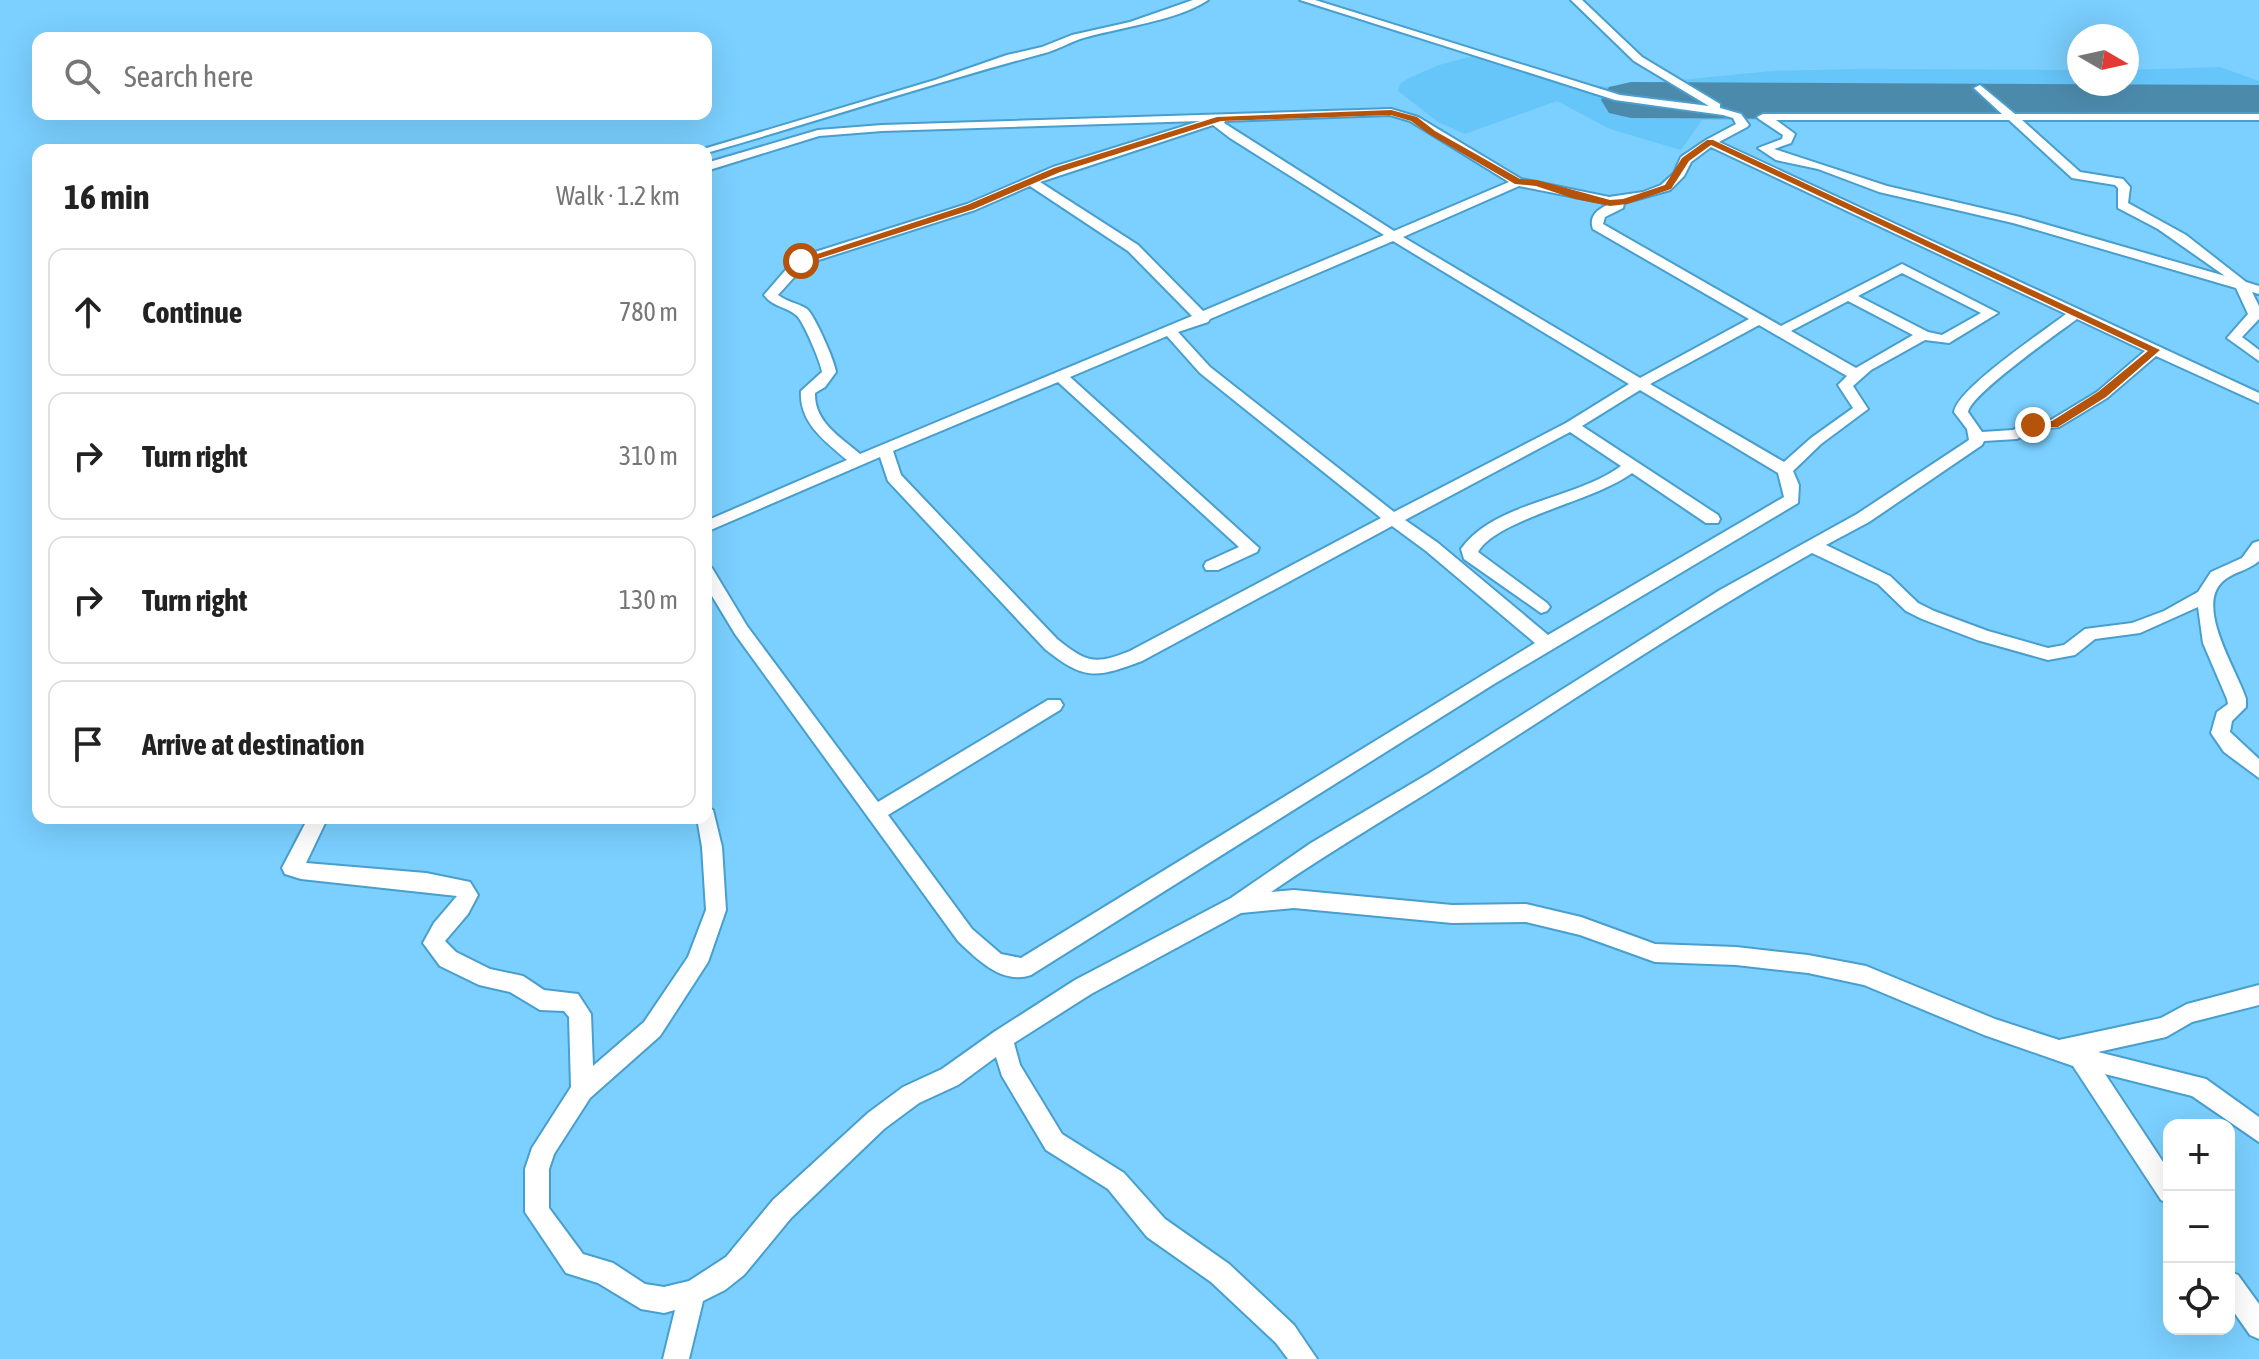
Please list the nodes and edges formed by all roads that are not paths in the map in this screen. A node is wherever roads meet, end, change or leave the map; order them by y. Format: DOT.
graph roads {
  1 [pos="1203,0"];
  2 [pos="1305,0"];
  3 [pos="1576,0"];
  4 [pos="1980,88"];
  5 [pos="1731,114"];
  6 [pos="2008,115"];
  7 [pos="1763,117"];
  8 [pos="2259,117"];
  9 [pos="1220,119"];
  10 [pos="1710,142"];
  11 [pos="712,148"];
  12 [pos="712,165"];
  13 [pos="1031,181"];
  14 [pos="1518,182"];
  15 [pos="1624,202"];
  16 [pos="1397,236"];
  17 [pos="2239,282"];
  18 [pos="2259,290"];
  19 [pos="1850,297"];
  20 [pos="2076,313"];
  21 [pos="1203,319"];
  22 [pos="1760,319"];
  23 [pos="1781,331"];
  24 [pos="1171,332"];
  25 [pos="1923,335"];
  26 [pos="2155,350"];
  27 [pos="2259,357"];
  28 [pos="1855,374"];
  29 [pos="1061,377"];
  30 [pos="1640,384"];
  31 [pos="2257,395"];
  32 [pos="1571,426"];
  33 [pos="1976,436"];
  34 [pos="885,450"];
  35 [pos="858,461"];
  36 [pos="1631,466"];
  37 [pos="1785,470"];
  38 [pos="1392,519"];
  39 [pos="1712,519"];
  40 [pos="712,524"];
  41 [pos="1808,547"];
  42 [pos="2259,547"];
  43 [pos="1212,566"];
  44 [pos="712,582"];
  45 [pos="2205,596"];
  46 [pos="1541,607"];
  47 [pos="1547,644"];
  48 [pos="1054,705"];
  49 [pos="2259,770"];
  50 [pos="877,812"];
  51 [pos="315,824"];
  52 [pos="708,824"];
  53 [pos="1238,904"];
  54 [pos="2259,995"];
  55 [pos="1002,1039"];
  56 [pos="2071,1054"];
  57 [pos="582,1090"];
  58 [pos="2259,1131"];
  59 [pos="2168,1191"];
  60 [pos="2235,1292"];
  61 [pos="692,1293"];
  62 [pos="2259,1326"];
  63 [pos="676,1359"];
  64 [pos="1304,1359"];
  1 -- 11 [label="street"];
  2 -- 5 [label="street"];
  3 -- 5 [label="street"];
  4 -- 6 [label="street"];
  5 -- 7 [label="street"];
  5 -- 10 [label="street"];
  6 -- 7 [label="street"];
  6 -- 8 [label="street"];
  6 -- 17 [label="street"];
  7 -- 17 [label="street"];
  9 -- 12 [label="street"];
  9 -- 13 [label="street"];
  9 -- 14 [label="street"];
  9 -- 16 [label="street"];
  10 -- 15 [label="street"];
  10 -- 20 [label="street"];
  13 -- 21 [label="street"];
  13 -- 35 [label="street"];
  14 -- 15 [label="street"];
  14 -- 16 [label="street"];
  15 -- 22 [label="street"];
  16 -- 21 [label="street"];
  16 -- 30 [label="street"];
  17 -- 18 [label="street"];
  17 -- 27 [label="street"];
  19 -- 23 [label="street"];
  19 -- 25 [label="street"];
  19 -- 25 [label="street"];
  20 -- 26 [label="street"];
  20 -- 33 [label="street"];
  21 -- 24 [label="street"];
  22 -- 23 [label="street"];
  22 -- 30 [label="street"];
  23 -- 28 [label="street"];
  24 -- 29 [label="street"];
  24 -- 38 [label="street"];
  25 -- 28 [label="street"];
  26 -- 31 [label="street"];
  26 -- 33 [label="street"];
  28 -- 37 [label="street"];
  29 -- 34 [label="street"];
  29 -- 43 [label="street"];
  30 -- 32 [label="street"];
  30 -- 37 [label="street"];
  32 -- 36 [label="street"];
  32 -- 38 [label="street"];
  33 -- 41 [label="street"];
  34 -- 35 [label="street"];
  34 -- 38 [label="street"];
  35 -- 40 [label="street"];
  36 -- 39 [label="street"];
  36 -- 46 [label="street"];
  37 -- 47 [label="street"];
  38 -- 47 [label="street"];
  41 -- 45 [label="street"];
  41 -- 53 [label="street"];
  42 -- 45 [label="street"];
  44 -- 50 [label="street"];
  45 -- 49 [label="street"];
  47 -- 50 [label="street"];
  48 -- 50 [label="street"];
  51 -- 57 [label="street"];
  52 -- 57 [label="street"];
  53 -- 55 [label="street"];
  53 -- 56 [label="street"];
  54 -- 56 [label="street"];
  55 -- 61 [label="street"];
  55 -- 64 [label="street"];
  56 -- 58 [label="street"];
  56 -- 59 [label="street"];
  57 -- 61 [label="street"];
  60 -- 62 [label="street"];
  61 -- 63 [label="street"];
}
